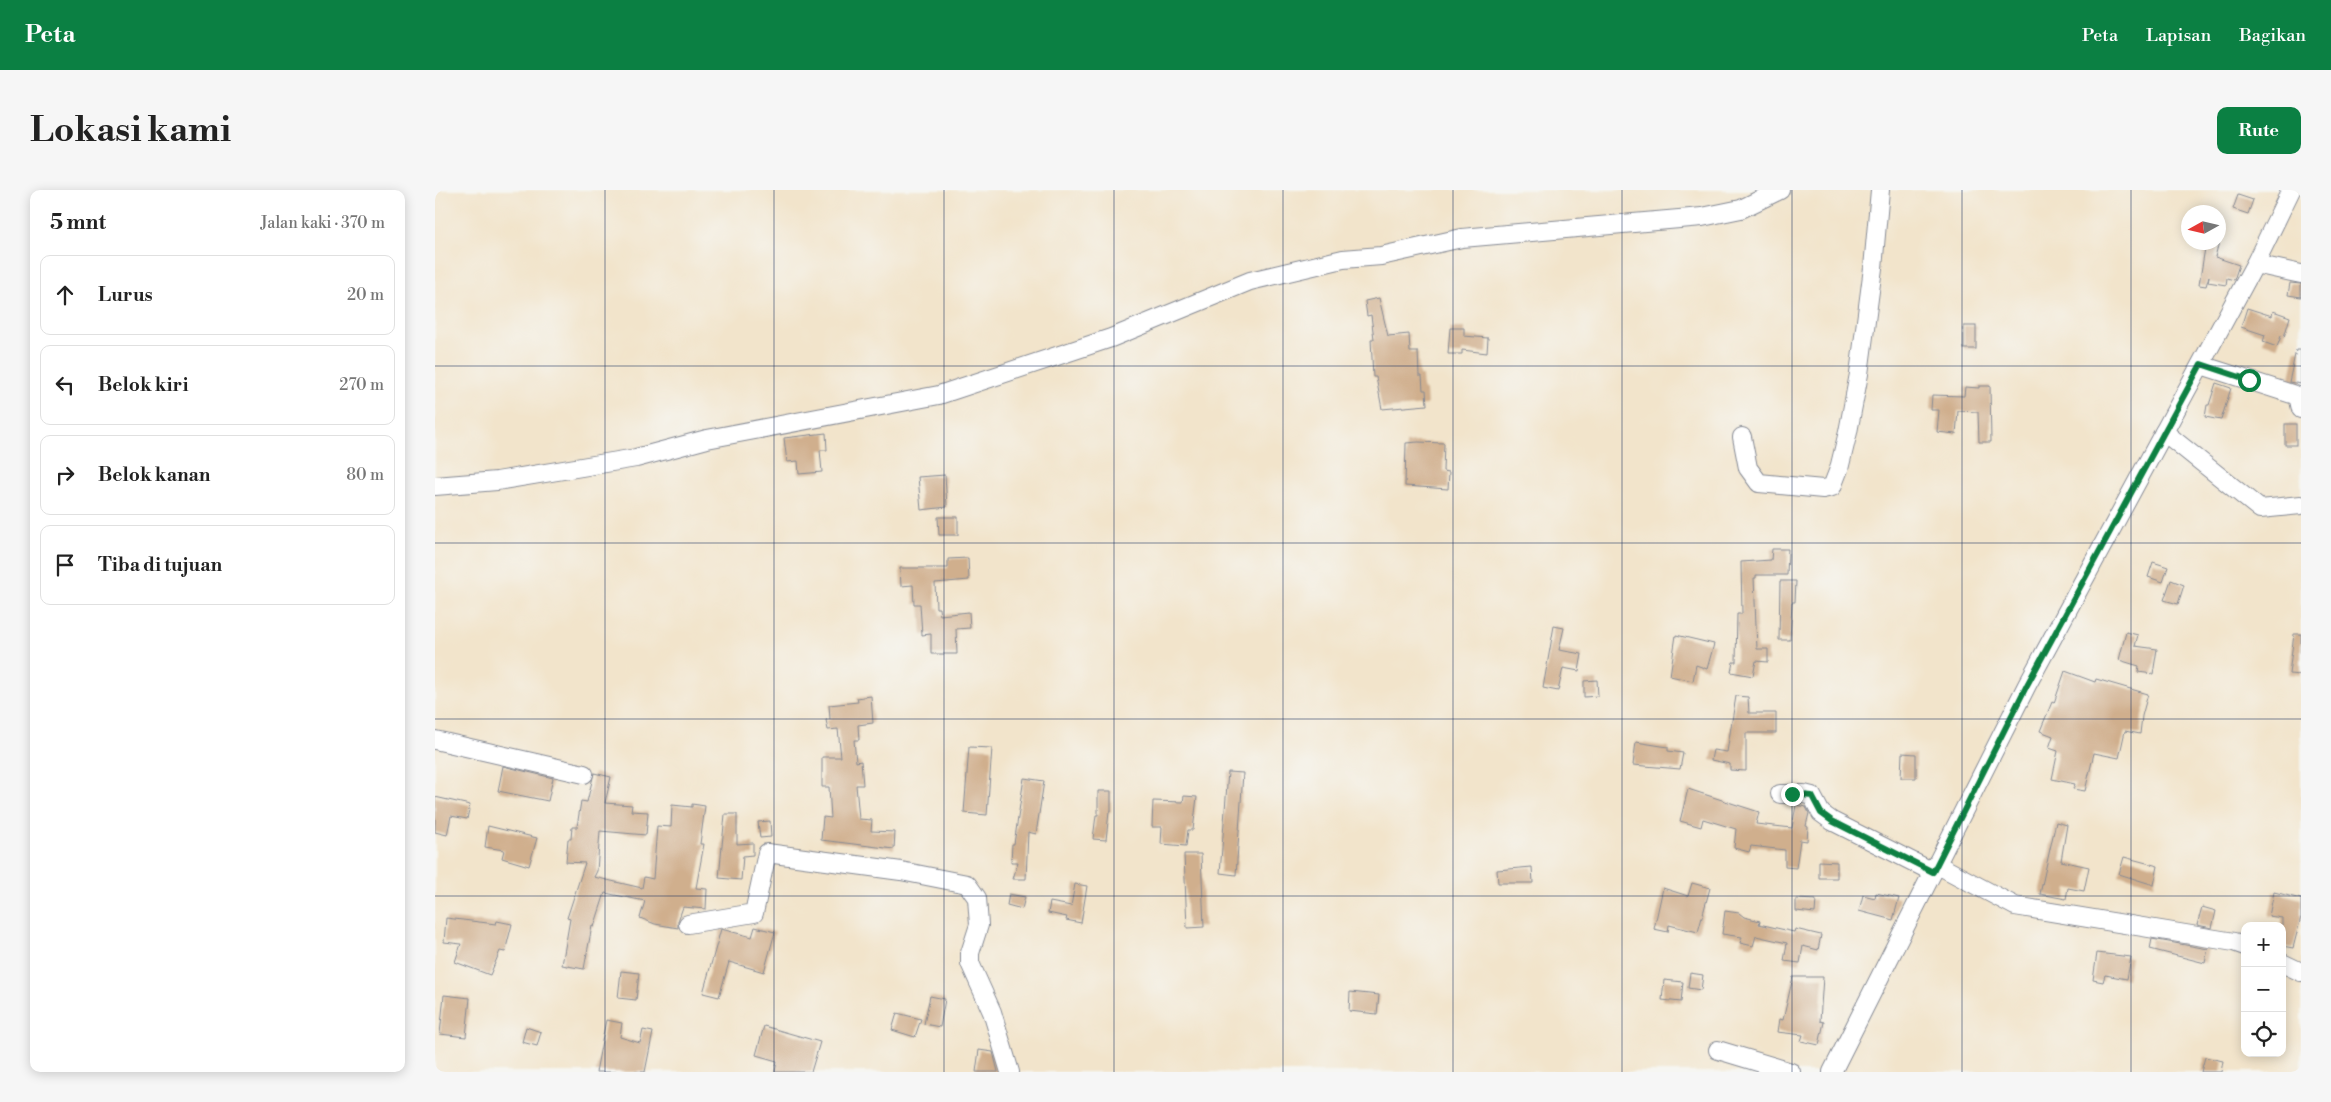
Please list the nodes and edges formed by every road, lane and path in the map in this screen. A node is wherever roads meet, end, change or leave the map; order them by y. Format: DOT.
graph roads {
  1 [pos="1780,190"];
  2 [pos="1880,190"];
  3 [pos="2291,190"];
  4 [pos="2255,264"];
  5 [pos="2301,274"];
  6 [pos="2201,364"];
  7 [pos="2301,409"];
  8 [pos="2164,432"];
  9 [pos="1742,438"];
  10 [pos="435,486"];
  11 [pos="2301,504"];
  12 [pos="435,740"];
  13 [pos="584,774"];
  14 [pos="1780,794"];
  15 [pos="1935,868"];
  16 [pos="688,924"];
  17 [pos="2241,945"];
  18 [pos="2286,965"];
  19 [pos="2301,972"];
  20 [pos="1718,1050"];
  21 [pos="1010,1072"];
  22 [pos="1791,1072"];
  23 [pos="1832,1072"];
  1 -- 10 [label="street"];
  2 -- 9 [label="street"];
  3 -- 4 [label="street"];
  4 -- 5 [label="street"];
  4 -- 6 [label="street"];
  6 -- 7 [label="street"];
  6 -- 8 [label="street"];
  8 -- 11 [label="street"];
  8 -- 15 [label="street"];
  12 -- 13 [label="street"];
  14 -- 15 [label="street"];
  15 -- 17 [label="street"];
  15 -- 23 [label="street"];
  16 -- 21 [label="street"];
  18 -- 19 [label="street"];
  20 -- 22 [label="street"];
}
